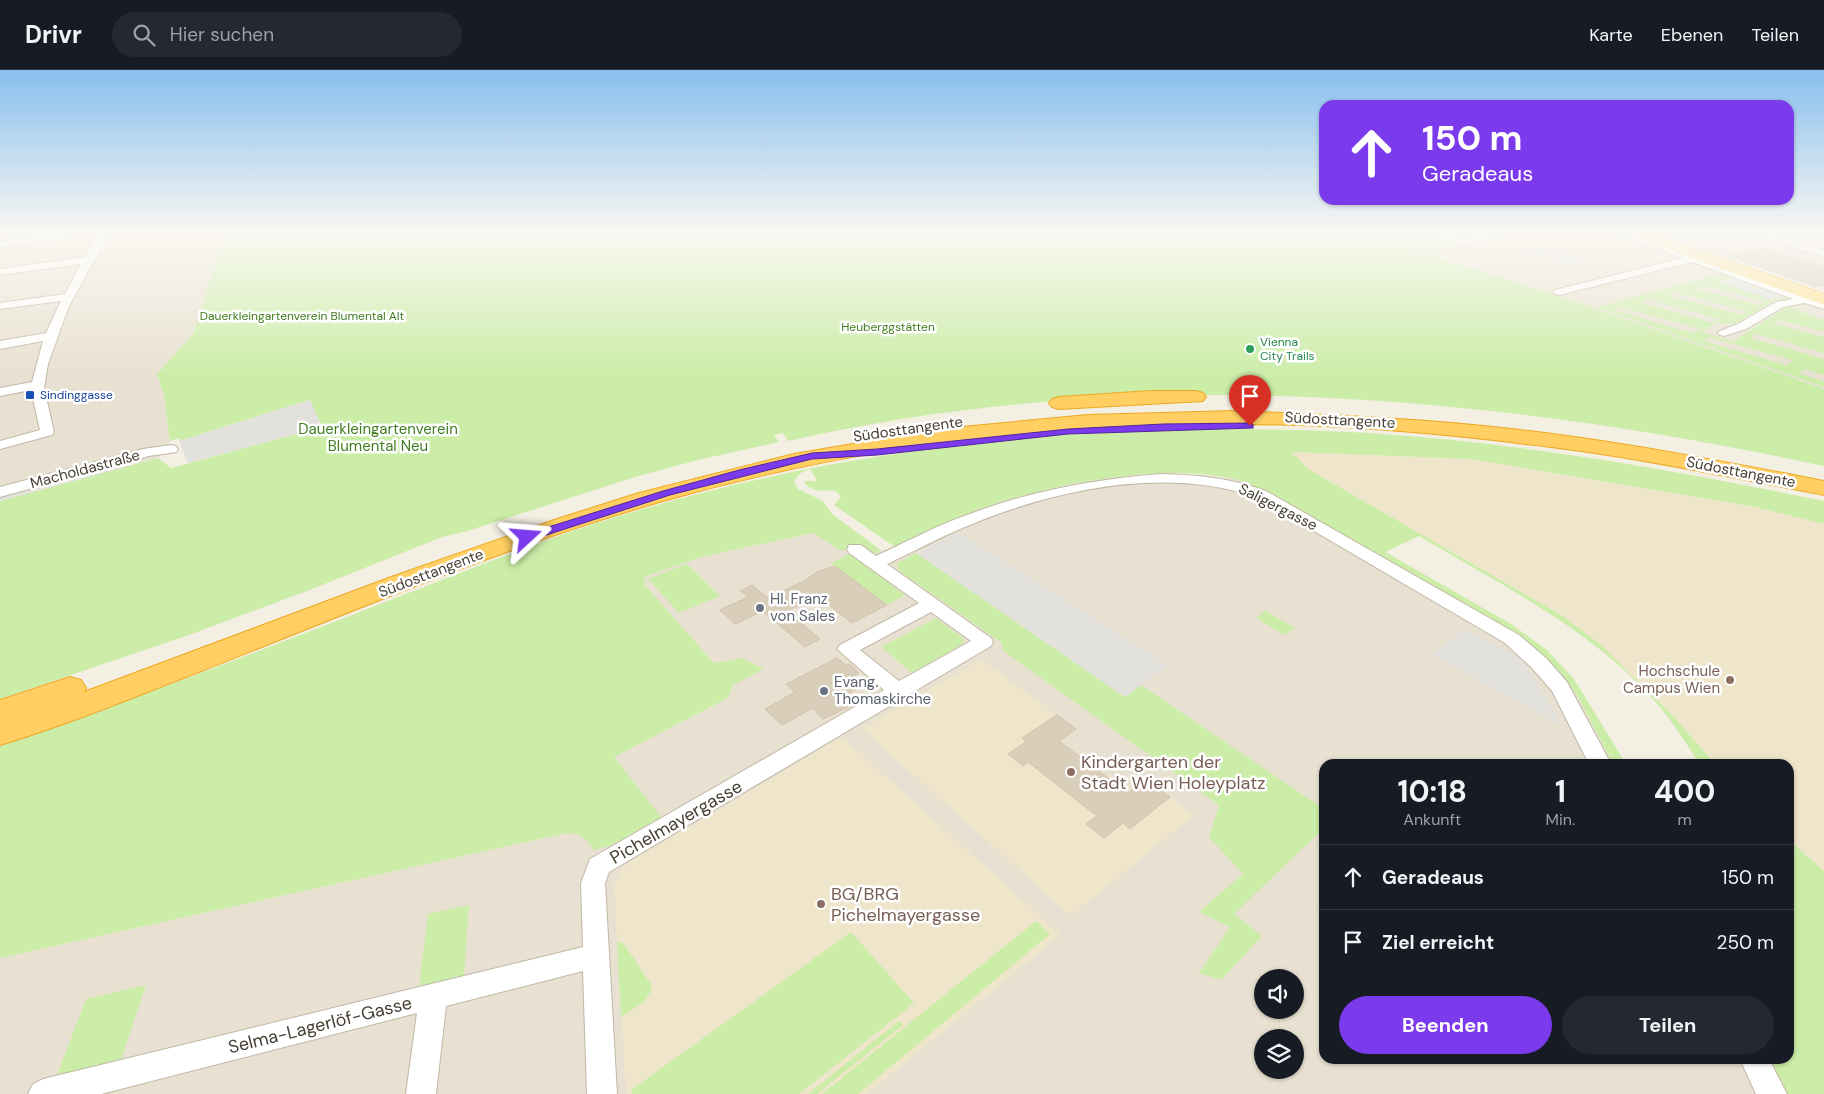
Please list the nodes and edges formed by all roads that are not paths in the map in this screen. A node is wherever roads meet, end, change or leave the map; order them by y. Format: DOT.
graph roads {
  1 [pos="78,282"];
  2 [pos="1599,282"];
  3 [pos="1755,282"];
  4 [pos="1773,282"];
  5 [pos="1789,282"];
  6 [pos="1565,290"];
  7 [pos="1824,294"];
  8 [pos="71,296"];
  9 [pos="1805,300"];
  10 [pos="1824,300"];
  11 [pos="0,306"];
  12 [pos="1824,306"];
  13 [pos="1724,333"];
  14 [pos="50,336"];
  15 [pos="0,345"];
  16 [pos="38,385"];
  17 [pos="0,392"];
  18 [pos="1256,398"];
  19 [pos="1326,401"];
  20 [pos="1037,405"];
  21 [pos="964,413"];
  22 [pos="838,439"];
  23 [pos="0,445"];
  24 [pos="171,450"];
  25 [pos="812,456"];
  26 [pos="1824,469"];
  27 [pos="1824,478"];
  28 [pos="1824,488"];
  29 [pos="0,492"];
  30 [pos="1824,497"];
  31 [pos="855,549"];
  32 [pos="875,564"];
  33 [pos="932,604"];
  34 [pos="898,691"];
  35 [pos="0,712"];
  36 [pos="0,733"];
  37 [pos="1597,759"];
  38 [pos="596,956"];
  39 [pos="433,997"];
  40 [pos="1757,1064"];
  41 [pos="82,1089"];
  42 [pos="44,1094"];
  43 [pos="420,1094"];
  44 [pos="602,1094"];
  45 [pos="1772,1094"];
  1 -- 8 [label="street"];
  2 -- 6 [label="street"];
  3 -- 9 [label="street"];
  4 -- 10 [label="main road"];
  5 -- 7 [label="main road"];
  8 -- 11 [label="street"];
  8 -- 14 [label="street"];
  9 -- 12 [label="street"];
  9 -- 13 [label="street"];
  14 -- 15 [label="street"];
  14 -- 16 [label="street"];
  16 -- 17 [label="street"];
  16 -- 23 [label="street"];
  18 -- 20 [label="highway"];
  19 -- 26 [label="highway"];
  21 -- 22 [label="highway"];
  22 -- 27 [label="highway, Südosttangente"];
  22 -- 35 [label="highway, Südosttangente"];
  24 -- 29 [label="street, Macholdastraße"];
  25 -- 28 [label="highway, Südosttangente"];
  25 -- 30 [label="highway"];
  25 -- 36 [label="highway, Südosttangente"];
  31 -- 32 [label="street"];
  32 -- 33 [label="street"];
  32 -- 37 [label="street, Saligergasse"];
  33 -- 34 [label="street"];
  33 -- 34 [label="street, Pichelmayergasse"];
  34 -- 38 [label="street, Pichelmayergasse"];
  38 -- 39 [label="street, Selma-Lagerlöf-Gasse"];
  38 -- 44 [label="street, Pichelmayergasse"];
  39 -- 41 [label="street, Selma-Lagerlöf-Gasse"];
  39 -- 43 [label="street"];
  40 -- 45 [label="street"];
  41 -- 42 [label="street, Selma-Lagerlöf-Gasse"];
}
